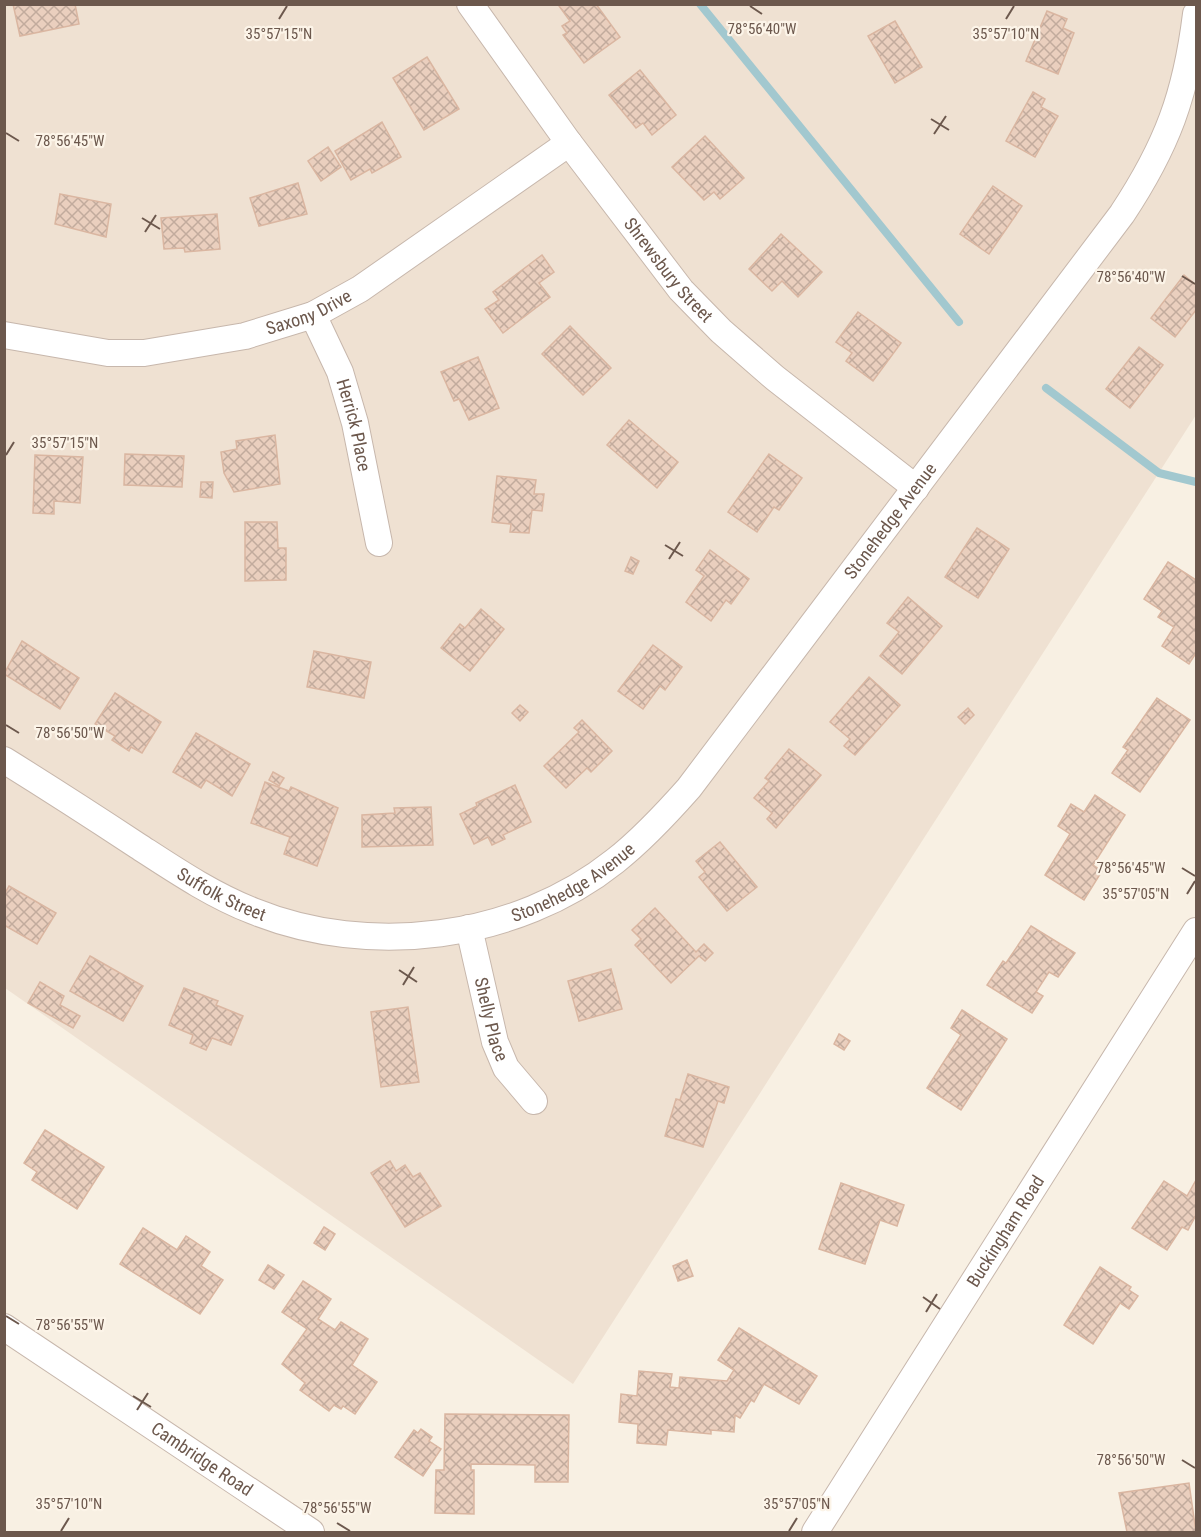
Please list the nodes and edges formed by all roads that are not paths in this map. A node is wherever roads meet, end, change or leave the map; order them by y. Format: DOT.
graph roads {
  1 [pos="470,4"];
  2 [pos="1197,14"];
  3 [pos="569,143"];
  4 [pos="313,315"];
  5 [pos="4,335"];
  6 [pos="916,488"];
  7 [pos="379,543"];
  8 [pos="4,760"];
  9 [pos="469,928"];
  10 [pos="1197,931"];
  11 [pos="534,1101"];
  12 [pos="4,1327"];
  13 [pos="311,1533"];
  14 [pos="815,1533"];
  1 -- 3 [label="street, Shrewsbury Street"];
  2 -- 6 [label="street, Stonehedge Avenue"];
  3 -- 4 [label="street, Saxony Drive"];
  3 -- 6 [label="street, Shrewsbury Street"];
  4 -- 5 [label="street, Saxony Drive"];
  4 -- 7 [label="street, Herrick Place"];
  6 -- 9 [label="street, Stonehedge Avenue"];
  8 -- 9 [label="street, Suffolk Street"];
  9 -- 11 [label="street, Shelly Place"];
  10 -- 14 [label="street, Buckingham Road"];
  12 -- 13 [label="street, Cambridge Road"];
}
